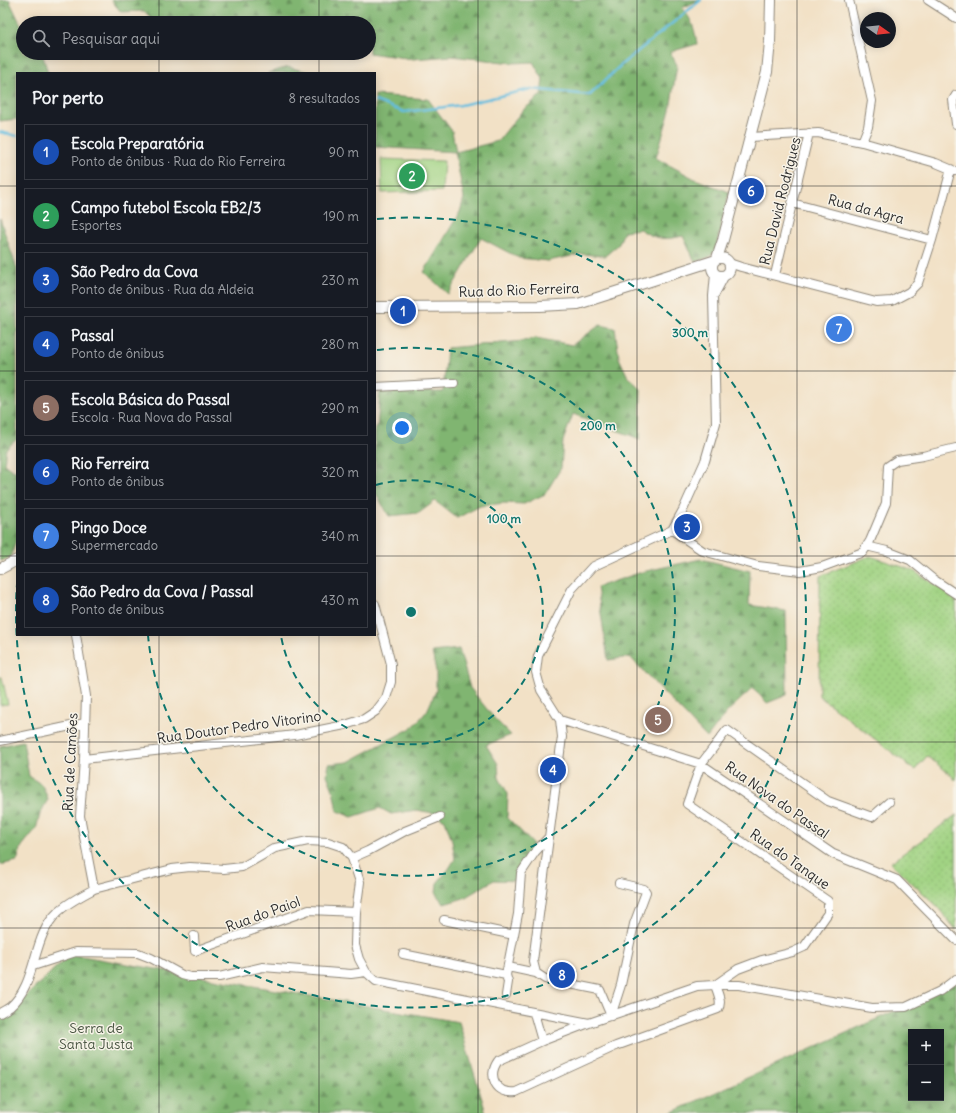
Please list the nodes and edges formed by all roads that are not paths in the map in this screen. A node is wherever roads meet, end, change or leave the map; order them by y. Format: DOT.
graph roads {
  1 [pos="771,0"];
  2 [pos="849,0"];
  3 [pos="928,0"];
  4 [pos="956,18"];
  5 [pos="956,95"];
  6 [pos="956,124"];
  7 [pos="809,133"];
  8 [pos="750,137"];
  9 [pos="862,142"];
  10 [pos="954,170"];
  11 [pos="792,203"];
  12 [pos="932,240"];
  13 [pos="721,267"];
  14 [pos="775,276"];
  15 [pos="376,307"];
  16 [pos="454,383"];
  17 [pos="376,387"];
  18 [pos="956,448"];
  19 [pos="672,530"];
  20 [pos="866,546"];
  21 [pos="16,561"];
  22 [pos="0,569"];
  23 [pos="956,594"];
  24 [pos="376,608"];
  25 [pos="76,636"];
  26 [pos="560,720"];
  27 [pos="85,723"];
  28 [pos="0,741"];
  29 [pos="84,759"];
  30 [pos="702,764"];
  31 [pos="889,802"];
  32 [pos="440,818"];
  33 [pos="549,837"];
  34 [pos="352,858"];
  35 [pos="619,883"];
  36 [pos="94,889"];
  37 [pos="356,912"];
  38 [pos="444,920"];
  39 [pos="514,935"];
  40 [pos="194,936"];
  41 [pos="956,940"];
  42 [pos="403,954"];
  43 [pos="33,966"];
  44 [pos="507,971"];
  45 [pos="366,972"];
  46 [pos="536,973"];
  47 [pos="956,979"];
  48 [pos="715,984"];
  49 [pos="506,994"];
  50 [pos="534,1012"];
  51 [pos="0,1013"];
  52 [pos="611,1016"];
  53 [pos="590,1023"];
  54 [pos="542,1041"];
  1 -- 8 [label="street"];
  2 -- 9 [label="street"];
  3 -- 4 [label="street"];
  5 -- 6 [label="street"];
  7 -- 8 [label="street"];
  7 -- 9 [label="street"];
  7 -- 11 [label="street, Rua David Rodrigues"];
  8 -- 13 [label="street"];
  9 -- 10 [label="street"];
  10 -- 12 [label="street"];
  11 -- 12 [label="street, Rua da Agra"];
  11 -- 14 [label="street, Rua David Rodrigues"];
  12 -- 14 [label="street"];
  13 -- 14 [label="street"];
  13 -- 15 [label="street, Rua do Rio Ferreira"];
  13 -- 19 [label="street"];
  16 -- 17 [label="street"];
  18 -- 20 [label="street"];
  19 -- 20 [label="street"];
  19 -- 26 [label="street"];
  20 -- 23 [label="street"];
  21 -- 22 [label="street"];
  24 -- 29 [label="street, Rua Doutor Pedro Vitorino"];
  25 -- 27 [label="street, Rua de Camões"];
  26 -- 30 [label="street, Rua Nova do Passal"];
  26 -- 33 [label="street"];
  27 -- 28 [label="street"];
  27 -- 29 [label="street, Rua de Camões"];
  29 -- 36 [label="street, Rua de Camões"];
  30 -- 31 [label="street"];
  30 -- 41 [label="street, Rua Nova do Passal"];
  30 -- 48 [label="street, Rua do Tanque"];
  32 -- 34 [label="street"];
  33 -- 39 [label="street"];
  33 -- 46 [label="street"];
  34 -- 36 [label="street"];
  34 -- 37 [label="street"];
  35 -- 52 [label="street"];
  36 -- 43 [label="street"];
  37 -- 40 [label="street, Rua do Paiol"];
  37 -- 45 [label="street"];
  38 -- 39 [label="street"];
  39 -- 44 [label="street"];
  42 -- 44 [label="street"];
  43 -- 45 [label="street"];
  43 -- 51 [label="street"];
  44 -- 46 [label="street"];
  44 -- 49 [label="street"];
  45 -- 50 [label="street"];
  46 -- 52 [label="street"];
  47 -- 48 [label="street"];
  48 -- 52 [label="street"];
  48 -- 54 [label="street"];
  50 -- 53 [label="street"];
  50 -- 54 [label="street"];
  52 -- 53 [label="street"];
  53 -- 54 [label="street"];
}
